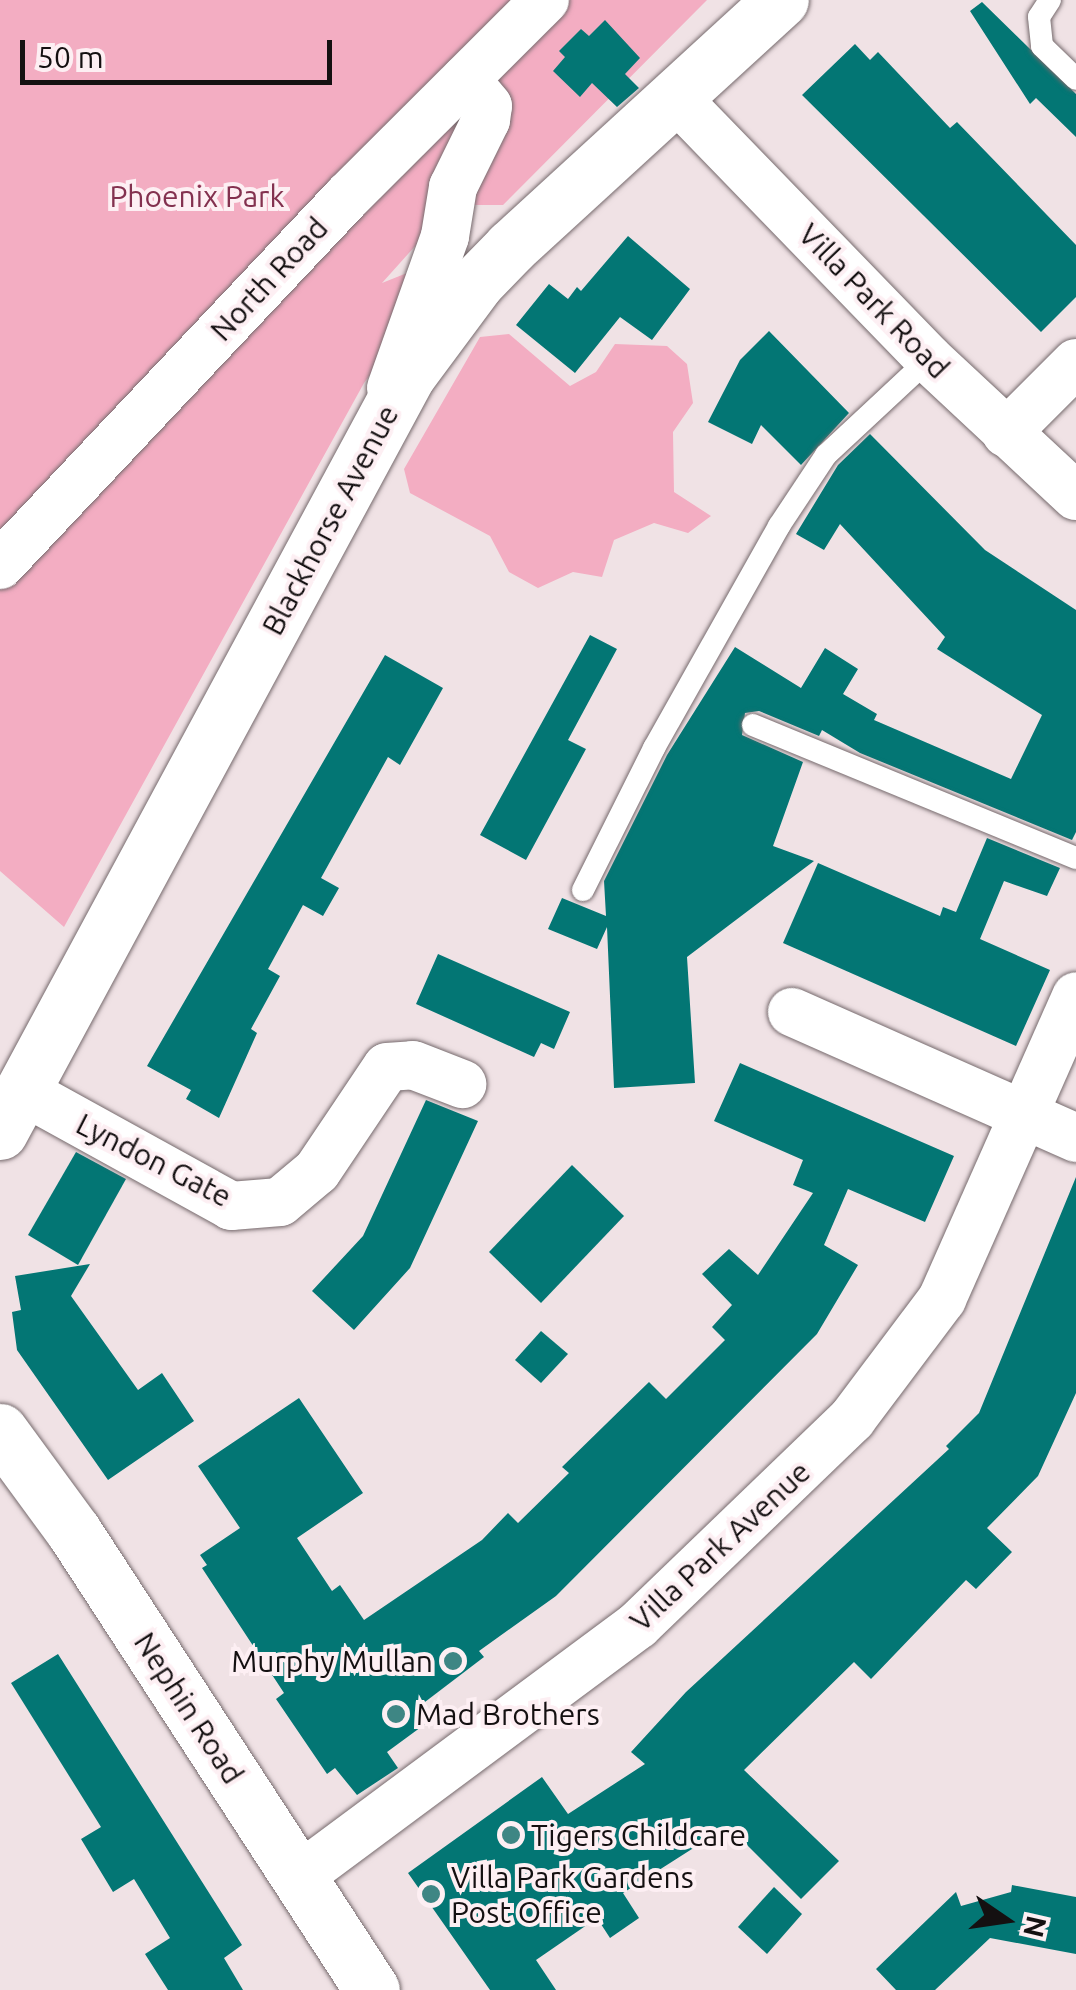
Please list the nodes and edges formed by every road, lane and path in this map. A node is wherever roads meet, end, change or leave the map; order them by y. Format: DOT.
graph roads {
  1 [pos="545,0"];
  2 [pos="781,0"];
  3 [pos="1050,0"];
  4 [pos="465,79"];
  5 [pos="1076,79"];
  6 [pos="678,100"];
  7 [pos="445,236"];
  8 [pos="477,282"];
  9 [pos="929,359"];
  10 [pos="1076,363"];
  11 [pos="386,415"];
  12 [pos="1006,433"];
  13 [pos="1076,496"];
  14 [pos="0,566"];
  15 [pos="753,725"];
  16 [pos="1076,858"];
  17 [pos="583,890"];
  18 [pos="1076,996"];
  19 [pos="792,1012"];
  20 [pos="462,1084"];
  21 [pos="12,1112"];
  22 [pos="1026,1115"];
  23 [pos="1076,1138"];
  24 [pos="0,1431"];
  25 [pos="300,1876"];
  26 [pos="372,1990"];
  1 -- 4 [label="street, North Road"];
  2 -- 6 [label="main road, Blackhorse Avenue"];
  3 -- 5 [label="lane"];
  4 -- 7 [label="street"];
  4 -- 14 [label="street, North Road"];
  6 -- 8 [label="main road, Blackhorse Avenue"];
  6 -- 9 [label="street, Villa Park Road"];
  7 -- 8 [label="street"];
  7 -- 11 [label="street"];
  8 -- 11 [label="main road, Blackhorse Avenue"];
  9 -- 12 [label="street, Villa Park Road"];
  9 -- 17 [label="lane"];
  10 -- 12 [label="street"];
  11 -- 21 [label="main road, Blackhorse Avenue"];
  12 -- 13 [label="street, Villa Park Road"];
  15 -- 16 [label="lane"];
  18 -- 22 [label="street, Villa Park Avenue"];
  19 -- 22 [label="street"];
  20 -- 21 [label="street, Lyndon Gate"];
  22 -- 23 [label="street"];
  22 -- 25 [label="street, Villa Park Avenue"];
  24 -- 25 [label="main road, Nephin Road"];
  25 -- 26 [label="main road, Nephin Road"];
}
